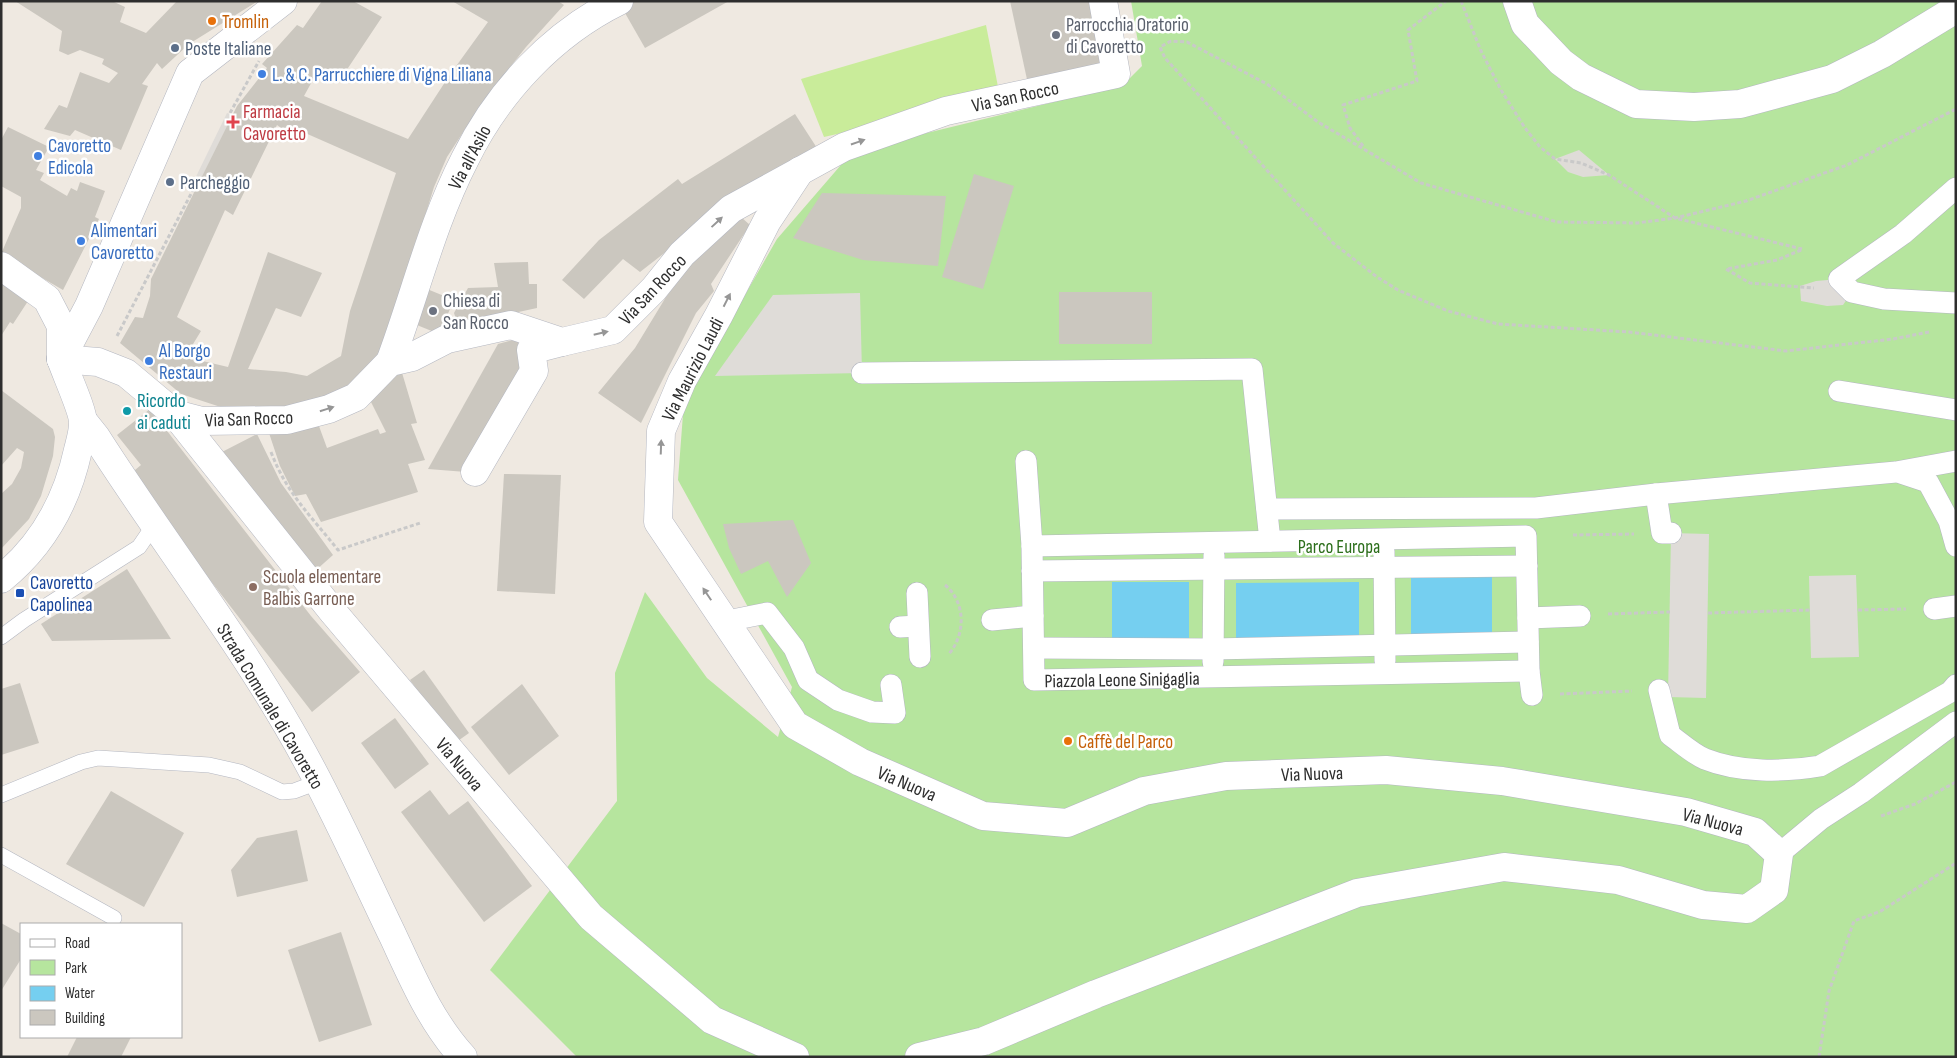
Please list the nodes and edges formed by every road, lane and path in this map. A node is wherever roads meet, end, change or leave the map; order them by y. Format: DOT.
graph roads {
  1 [pos="283,1"];
  2 [pos="619,1"];
  3 [pos="1103,1"];
  4 [pos="1446,1"];
  5 [pos="1461,1"];
  6 [pos="1517,1"];
  7 [pos="1956,9"];
  8 [pos="1956,109"];
  9 [pos="1364,149"];
  10 [pos="800,171"];
  11 [pos="1956,188"];
  12 [pos="193,190"];
  13 [pos="1675,218"];
  14 [pos="1,266"];
  15 [pos="1786,287"];
  16 [pos="1956,302"];
  17 [pos="1938,331"];
  18 [pos="114,342"];
  19 [pos="562,342"];
  20 [pos="61,359"];
  21 [pos="390,362"];
  22 [pos="862,373"];
  23 [pos="1839,391"];
  24 [pos="1956,410"];
  25 [pos="175,414"];
  26 [pos="84,422"];
  27 [pos="270,449"];
  28 [pos="1026,461"];
  29 [pos="1956,461"];
  30 [pos="475,472"];
  31 [pos="1896,472"];
  32 [pos="1656,494"];
  33 [pos="1524,508"];
  34 [pos="1267,509"];
  35 [pos="420,523"];
  36 [pos="154,524"];
  37 [pos="1667,533"];
  38 [pos="1526,536"];
  39 [pos="1384,538"];
  40 [pos="1270,541"];
  41 [pos="1214,542"];
  42 [pos="1032,546"];
  43 [pos="1956,546"];
  44 [pos="1384,566"];
  45 [pos="1527,566"];
  46 [pos="1214,569"];
  47 [pos="1032,571"];
  48 [pos="1,579"];
  49 [pos="917,593"];
  50 [pos="1956,606"];
  51 [pos="1934,608"];
  52 [pos="1810,610"];
  53 [pos="1858,610"];
  54 [pos="1670,612"];
  55 [pos="1708,613"];
  56 [pos="1033,616"];
  57 [pos="1580,616"];
  58 [pos="737,618"];
  59 [pos="1528,618"];
  60 [pos="992,620"];
  61 [pos="1,637"];
  62 [pos="1528,642"];
  63 [pos="1385,646"];
  64 [pos="1034,648"];
  65 [pos="1213,649"];
  66 [pos="920,657"];
  67 [pos="1529,671"];
  68 [pos="1386,673"];
  69 [pos="1213,677"];
  70 [pos="891,685"];
  71 [pos="1956,685"];
  72 [pos="1659,690"];
  73 [pos="1532,695"];
  74 [pos="1956,722"];
  75 [pos="795,726"];
  76 [pos="318,782"];
  77 [pos="1,795"];
  78 [pos="1779,854"];
  79 [pos="1,855"];
  80 [pos="1956,863"];
  81 [pos="114,918"];
  82 [pos="463,1057"];
  83 [pos="795,1057"];
  84 [pos="918,1057"];
  85 [pos="1819,1057"];
  1 -- 20 [label="street"];
  2 -- 21 [label="street, Via all'Asilo"];
  10 -- 3 [label="street, Via San Rocco, one-way"];
  4 -- 9 [label="path"];
  5 -- 13 [label="path"];
  6 -- 7 [label="street"];
  8 -- 13 [label="path"];
  9 -- 13 [label="path"];
  9 -- 17 [label="path"];
  19 -- 10 [label="street, Via San Rocco, one-way"];
  75 -- 10 [label="street, Via Maurizio Laudi, one-way"];
  11 -- 16 [label="street"];
  12 -- 18 [label="path"];
  13 -- 15 [label="path"];
  14 -- 20 [label="street"];
  19 -- 21 [label="street"];
  19 -- 30 [label="street, Via San Rocco"];
  20 -- 25 [label="street, Via San Rocco"];
  20 -- 26 [label="street"];
  25 -- 21 [label="street, Via San Rocco, one-way"];
  22 -- 34 [label="street"];
  23 -- 24 [label="street"];
  25 -- 83 [label="street, Via Nuova"];
  26 -- 36 [label="street, Strada Comunale di Cavoretto"];
  26 -- 48 [label="street"];
  27 -- 35 [label="path"];
  28 -- 42 [label="street, Piazzola Leone Sinigaglia"];
  29 -- 31 [label="street"];
  31 -- 32 [label="street"];
  31 -- 43 [label="street"];
  32 -- 33 [label="street"];
  32 -- 37 [label="street"];
  33 -- 34 [label="street"];
  33 -- 38 [label="street"];
  34 -- 40 [label="street"];
  36 -- 61 [label="lane"];
  36 -- 76 [label="street, Strada Comunale di Cavoretto"];
  37 -- 38 [label="path"];
  38 -- 39 [label="street"];
  38 -- 45 [label="street"];
  39 -- 40 [label="street"];
  39 -- 44 [label="street"];
  40 -- 41 [label="street"];
  41 -- 42 [label="street"];
  41 -- 46 [label="street, Piazzola Leone Sinigaglia"];
  42 -- 47 [label="street, Piazzola Leone Sinigaglia"];
  44 -- 45 [label="street"];
  44 -- 46 [label="street"];
  44 -- 63 [label="street"];
  45 -- 59 [label="street"];
  46 -- 47 [label="street"];
  46 -- 65 [label="street, Piazzola Leone Sinigaglia"];
  47 -- 56 [label="street, Piazzola Leone Sinigaglia"];
  49 -- 66 [label="street"];
  50 -- 51 [label="street"];
  51 -- 53 [label="path"];
  52 -- 55 [label="path"];
  54 -- 57 [label="path"];
  56 -- 60 [label="street"];
  56 -- 64 [label="street, Piazzola Leone Sinigaglia"];
  57 -- 59 [label="street"];
  58 -- 70 [label="street"];
  59 -- 62 [label="street"];
  62 -- 63 [label="street, Piazzola Leone Sinigaglia"];
  62 -- 67 [label="street"];
  63 -- 65 [label="street, Piazzola Leone Sinigaglia"];
  63 -- 68 [label="street"];
  64 -- 65 [label="street, Piazzola Leone Sinigaglia"];
  64 -- 69 [label="street, Piazzola Leone Sinigaglia"];
  65 -- 69 [label="street, Piazzola Leone Sinigaglia"];
  67 -- 68 [label="street, Piazzola Leone Sinigaglia"];
  67 -- 73 [label="street"];
  68 -- 69 [label="street, Piazzola Leone Sinigaglia"];
  71 -- 72 [label="street"];
  72 -- 73 [label="path"];
  74 -- 78 [label="street"];
  75 -- 78 [label="street, Via Nuova"];
  76 -- 77 [label="lane"];
  76 -- 82 [label="street, Strada Comunale di Cavoretto"];
  78 -- 84 [label="street"];
  79 -- 81 [label="lane"];
  80 -- 85 [label="path"];
}
